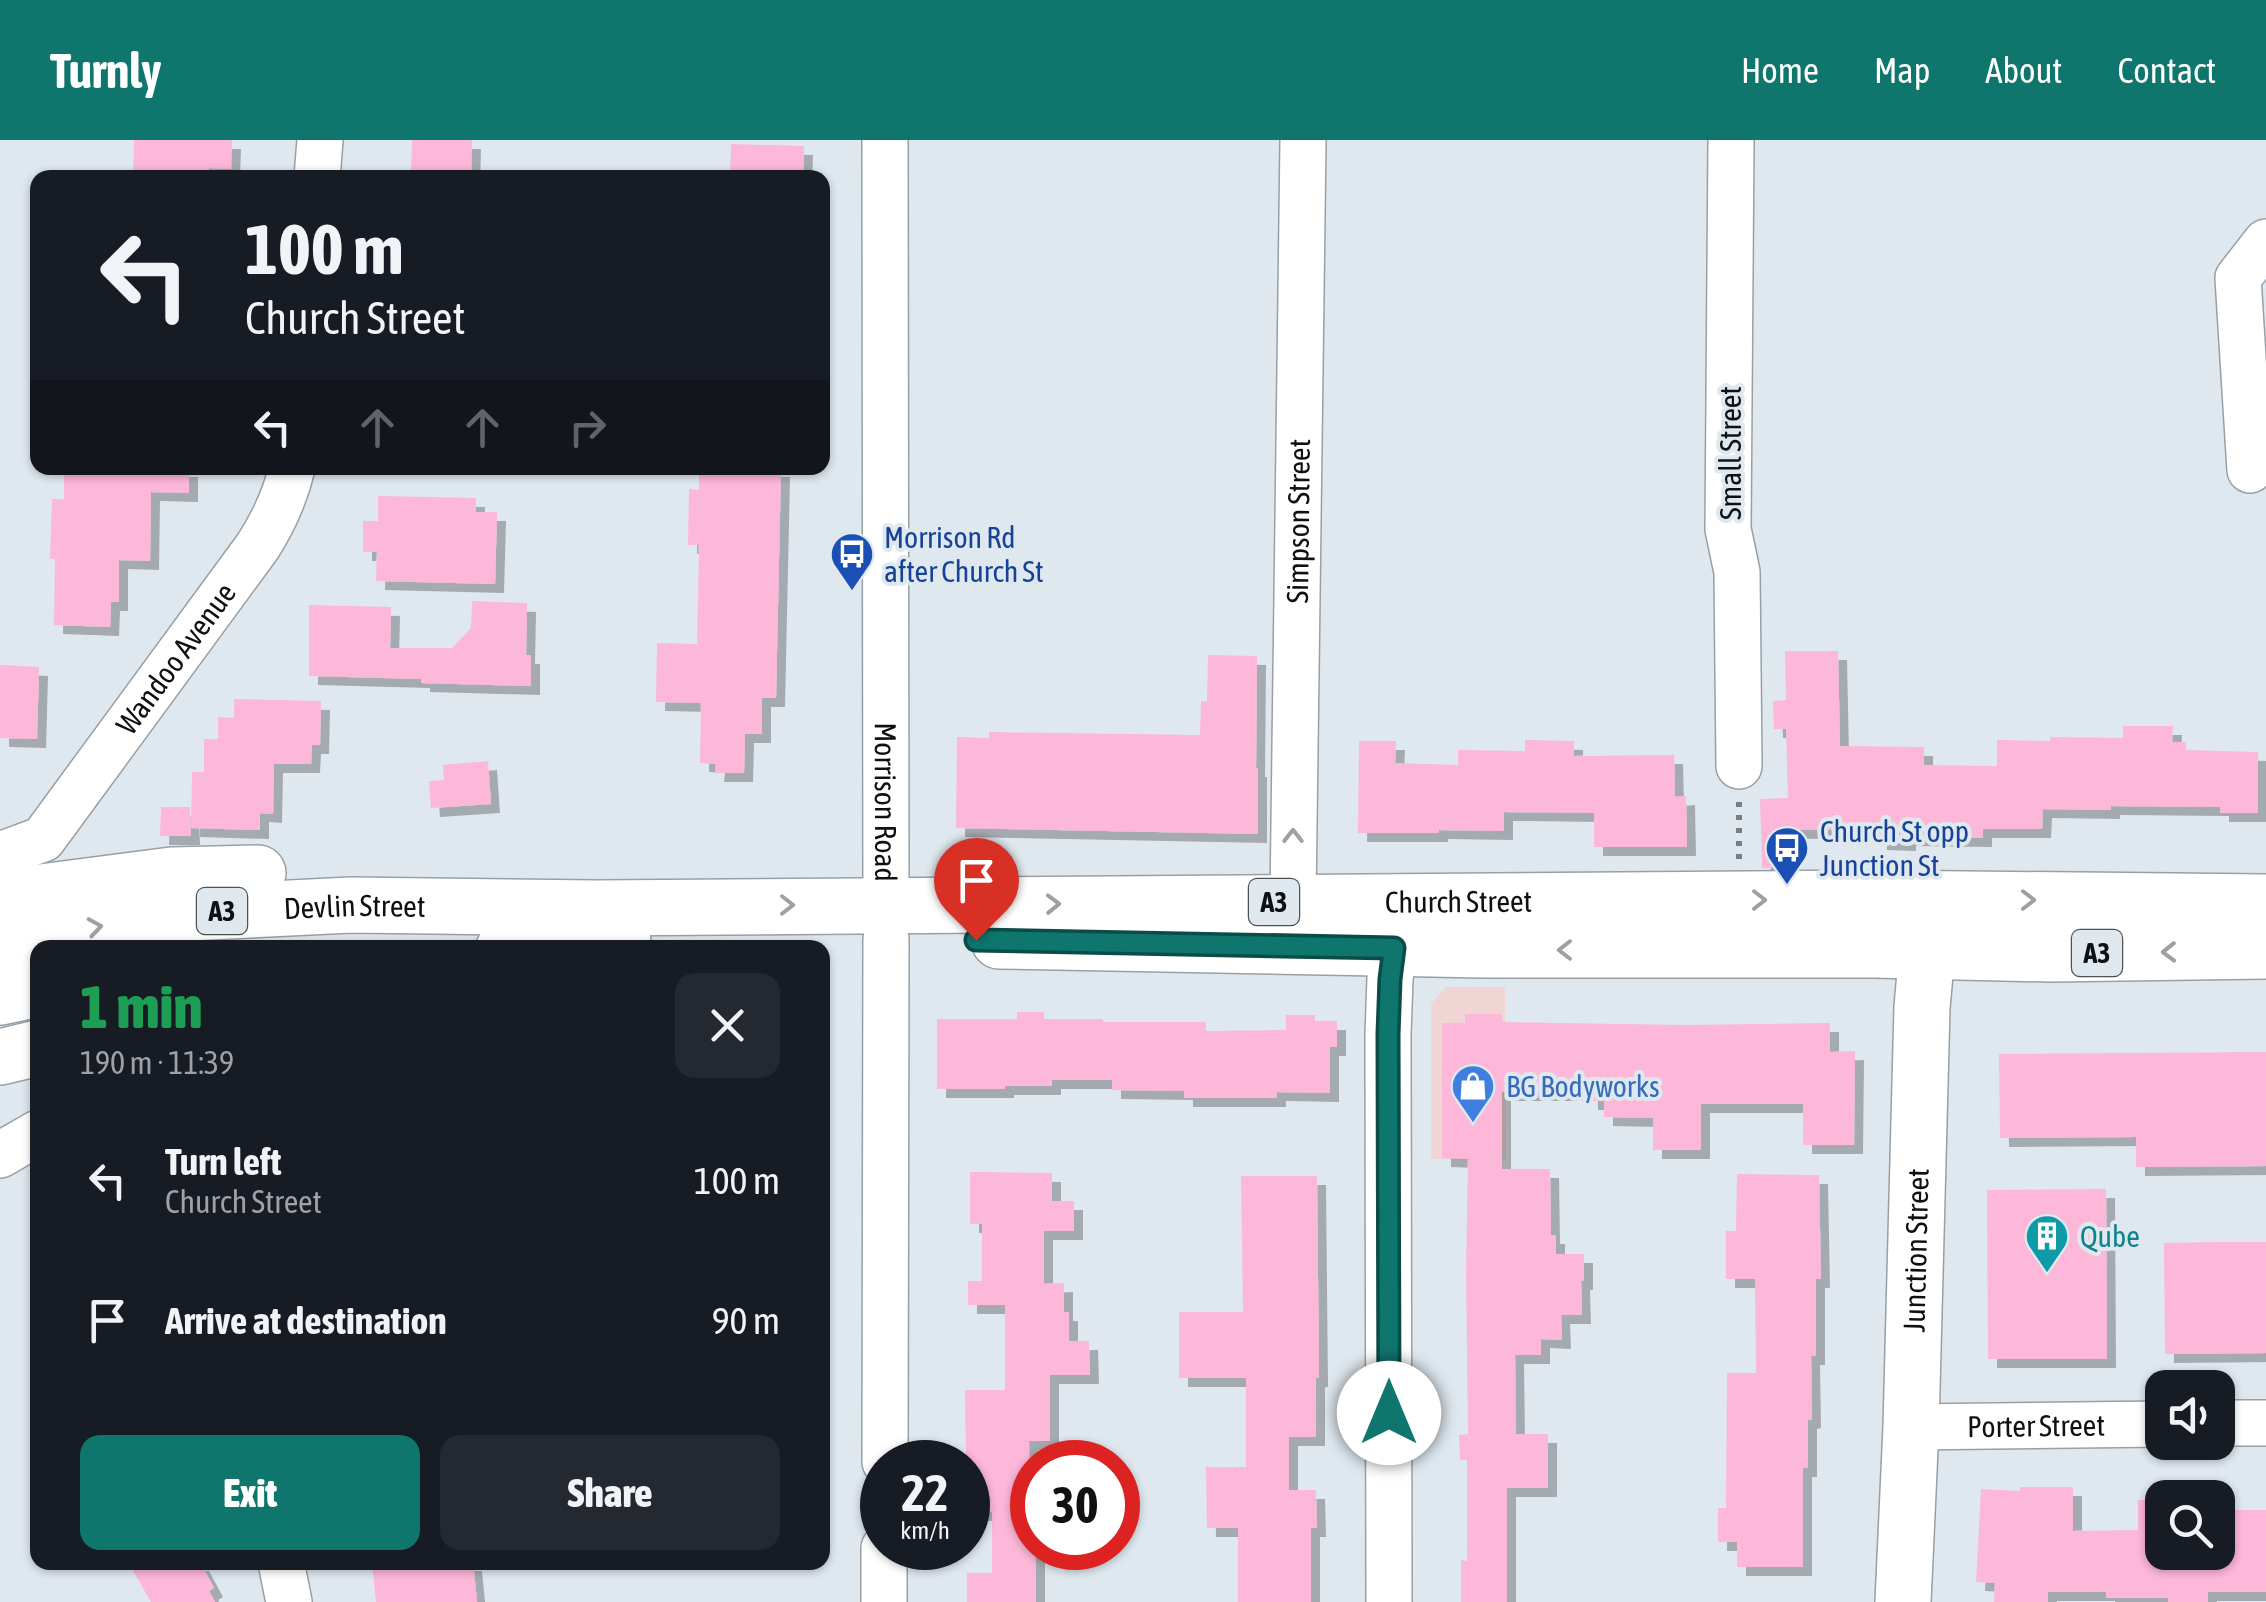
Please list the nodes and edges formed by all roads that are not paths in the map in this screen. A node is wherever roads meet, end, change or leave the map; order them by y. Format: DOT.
graph roads {
  1 [pos="320,140"];
  2 [pos="884,140"];
  3 [pos="1303,140"];
  4 [pos="1731,140"];
  5 [pos="318,170"];
  6 [pos="2266,242"];
  7 [pos="2250,470"];
  8 [pos="290,475"];
  9 [pos="1738,766"];
  10 [pos="0,855"];
  11 [pos="0,902"];
  12 [pos="1293,902"];
  13 [pos="2266,902"];
  14 [pos="597,908"];
  15 [pos="886,922"];
  16 [pos="662,924"];
  17 [pos="1929,926"];
  18 [pos="557,940"];
  19 [pos="0,948"];
  20 [pos="1394,948"];
  21 [pos="2266,951"];
  22 [pos="30,991"];
  23 [pos="0,997"];
  24 [pos="30,1050"];
  25 [pos="0,1058"];
  26 [pos="30,1138"];
  27 [pos="0,1155"];
  28 [pos="2266,1423"];
  29 [pos="2145,1424"];
  30 [pos="2235,1424"];
  31 [pos="1911,1427"];
  32 [pos="884,1440"];
  33 [pos="283,1570"];
  34 [pos="884,1570"];
  35 [pos="289,1602"];
  36 [pos="884,1602"];
  37 [pos="1389,1602"];
  38 [pos="1902,1602"];
  1 -- 5 [label="street"];
  2 -- 15 [label="street, Morrison Road"];
  12 -- 3 [label="street, Simpson Street, one-way"];
  4 -- 9 [label="street, Small Street"];
  6 -- 7 [label="street"];
  8 -- 10 [label="street, Wandoo Avenue"];
  11 -- 14 [label="main road"];
  15 -- 12 [label="main road, Church Street / A3, one-way"];
  12 -- 17 [label="main road, Church Street / A3, one-way"];
  17 -- 13 [label="main road, Church Street / A3, one-way"];
  14 -- 16 [label="main road, Devlin Street / A3"];
  19 -- 14 [label="main road, Devlin Street / A3, one-way"];
  15 -- 16 [label="main road, Church Street / A3"];
  15 -- 20 [label="main road, Church Street / A3"];
  15 -- 32 [label="street, Morrison Road"];
  16 -- 18 [label="main road, A3"];
  17 -- 20 [label="main road, Church Street / A3, one-way"];
  21 -- 17 [label="main road, Church Street / A3, one-way"];
  17 -- 31 [label="main road, Junction Street"];
  20 -- 37 [label="street"];
  22 -- 23 [label="main road"];
  24 -- 25 [label="main road"];
  26 -- 27 [label="street"];
  28 -- 30 [label="street"];
  29 -- 31 [label="street, Porter Street"];
  31 -- 38 [label="main road, Junction Street"];
  33 -- 35 [label="street"];
  34 -- 36 [label="street"];
}
